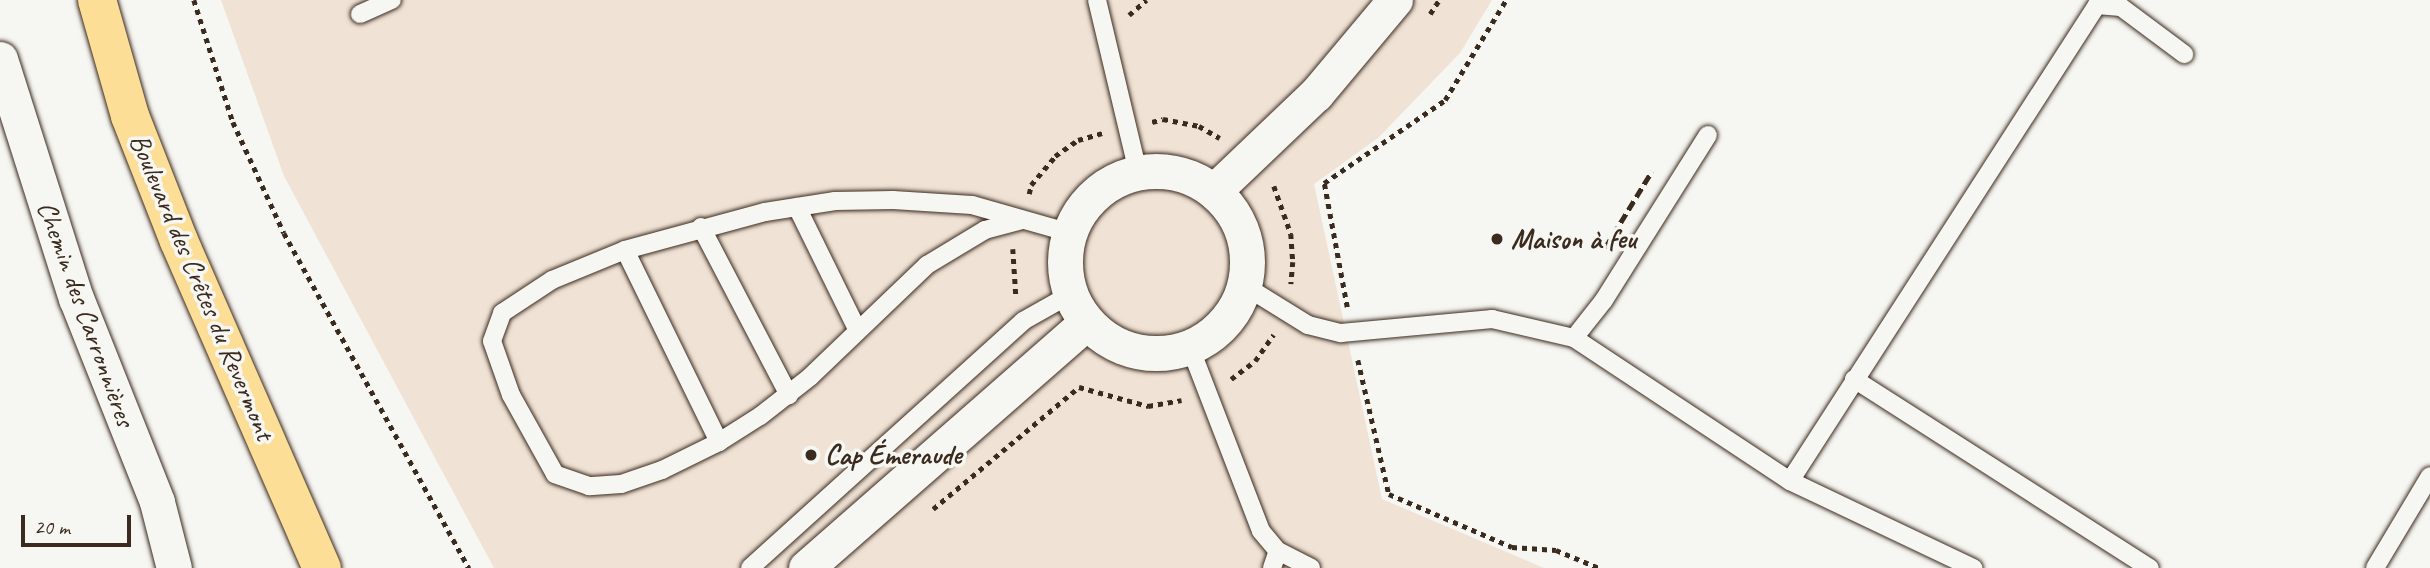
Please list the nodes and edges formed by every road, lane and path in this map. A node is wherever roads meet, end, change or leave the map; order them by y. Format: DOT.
graph roads {
  1 [pos="96,0"];
  2 [pos="194,0"];
  3 [pos="393,0"];
  4 [pos="1097,0"];
  5 [pos="1395,0"];
  6 [pos="1439,0"];
  7 [pos="359,14"];
  8 [pos="1425,21"];
  9 [pos="2184,54"];
  10 [pos="0,59"];
  11 [pos="1125,127"];
  12 [pos="1708,135"];
  13 [pos="1248,157"];
  14 [pos="1138,172"];
  15 [pos="1282,178"];
  16 [pos="1272,187"];
  17 [pos="1214,191"];
  18 [pos="797,207"];
  19 [pos="1022,220"];
  20 [pos="701,227"];
  21 [pos="1070,233"];
  22 [pos="625,250"];
  23 [pos="1245,286"];
  24 [pos="1079,308"];
  25 [pos="1284,310"];
  26 [pos="1023,321"];
  27 [pos="857,329"];
  28 [pos="1574,338"];
  29 [pos="1190,348"];
  30 [pos="1050,356"];
  31 [pos="1854,380"];
  32 [pos="1079,387"];
  33 [pos="1207,391"];
  34 [pos="789,395"];
  35 [pos="719,442"];
  36 [pos="2430,476"];
  37 [pos="1790,481"];
  38 [pos="925,516"];
  39 [pos="1275,560"];
  40 [pos="174,568"];
  41 [pos="322,568"];
  42 [pos="469,568"];
  43 [pos="750,568"];
  44 [pos="806,568"];
  45 [pos="1311,568"];
  46 [pos="1973,568"];
  47 [pos="2150,568"];
  48 [pos="2375,568"];
  1 -- 41 [label="main road, Boulevard des Crêtes du Revermont"];
  2 -- 42 [label="path"];
  3 -- 7 [label="lane"];
  4 -- 11 [label="lane"];
  5 -- 13 [label="street"];
  6 -- 8 [label="path"];
  9 -- 31 [label="lane"];
  10 -- 40 [label="street, Chemin des Carronnières"];
  11 -- 13 [label="path"];
  11 -- 14 [label="lane"];
  11 -- 19 [label="path"];
  12 -- 28 [label="lane"];
  13 -- 16 [label="path"];
  13 -- 17 [label="street"];
  14 -- 17 [label="street"];
  14 -- 21 [label="street"];
  15 -- 16 [label="path"];
  16 -- 25 [label="path"];
  17 -- 23 [label="street"];
  18 -- 19 [label="lane"];
  18 -- 20 [label="lane"];
  18 -- 27 [label="lane"];
  19 -- 21 [label="lane"];
  19 -- 26 [label="path"];
  19 -- 27 [label="lane"];
  20 -- 22 [label="lane"];
  20 -- 34 [label="lane"];
  21 -- 24 [label="street"];
  22 -- 35 [label="lane"];
  22 -- 35 [label="lane"];
  23 -- 25 [label="lane"];
  23 -- 29 [label="street"];
  24 -- 26 [label="lane"];
  24 -- 29 [label="street"];
  24 -- 30 [label="street"];
  25 -- 28 [label="lane"];
  25 -- 33 [label="path"];
  26 -- 43 [label="lane"];
  27 -- 34 [label="lane"];
  28 -- 37 [label="lane"];
  29 -- 33 [label="lane"];
  30 -- 32 [label="path"];
  30 -- 44 [label="street"];
  31 -- 37 [label="lane"];
  31 -- 47 [label="lane"];
  32 -- 33 [label="path"];
  32 -- 38 [label="path"];
  33 -- 39 [label="lane"];
  34 -- 35 [label="lane"];
  36 -- 48 [label="lane"];
  37 -- 46 [label="lane"];
  39 -- 45 [label="lane"];
}
